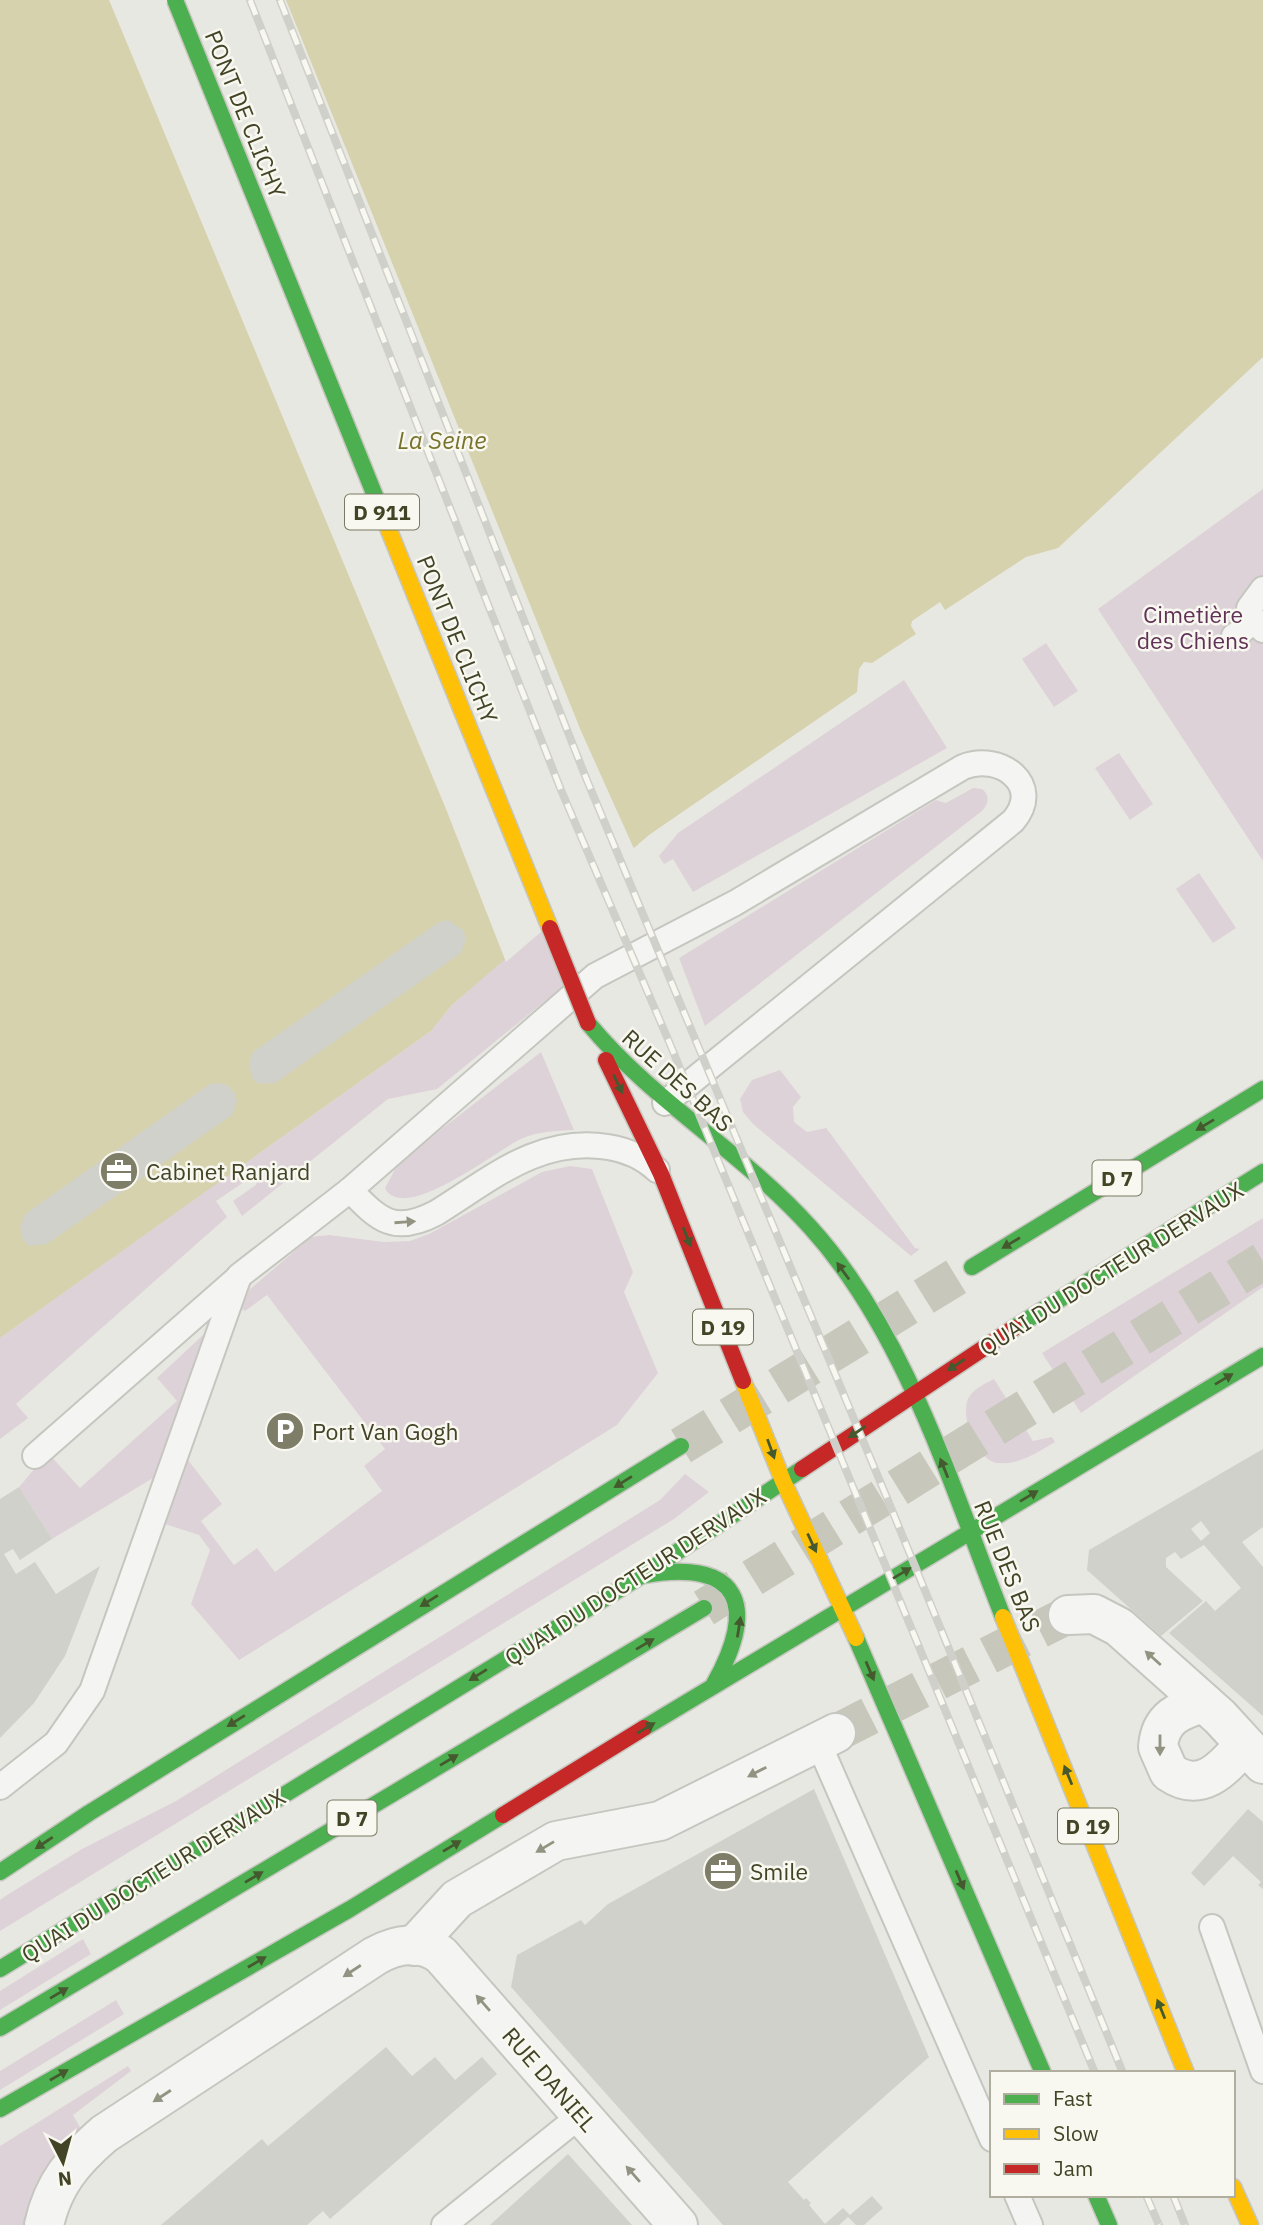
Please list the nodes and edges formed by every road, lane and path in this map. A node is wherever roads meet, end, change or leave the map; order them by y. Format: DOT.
graph roads {
  1 [pos="175,0"];
  2 [pos="1263,589"];
  3 [pos="1259,626"];
  4 [pos="1234,636"];
  5 [pos="588,1023"];
  6 [pos="1263,1089"];
  7 [pos="665,1103"];
  8 [pos="1263,1172"];
  9 [pos="661,1174"];
  10 [pos="350,1189"];
  11 [pos="972,1267"];
  12 [pos="239,1276"];
  13 [pos="1263,1356"];
  14 [pos="914,1394"];
  15 [pos="681,1446"];
  16 [pos="35,1456"];
  17 [pos="783,1481"];
  18 [pos="970,1531"];
  19 [pos="641,1576"];
  20 [pos="704,1608"];
  21 [pos="843,1608"];
  22 [pos="1068,1615"];
  23 [pos="711,1688"];
  24 [pos="1204,1703"];
  25 [pos="827,1737"];
  26 [pos="1253,1755"];
  27 [pos="0,1787"];
  28 [pos="0,1872"];
  29 [pos="1212,1927"];
  30 [pos="414,1946"];
  31 [pos="0,1969"];
  32 [pos="0,2028"];
  33 [pos="1042,2071"];
  34 [pos="1185,2071"];
  35 [pos="1263,2071"];
  36 [pos="0,2109"];
  37 [pos="581,2115"];
  38 [pos="990,2133"];
  39 [pos="1235,2192"];
  40 [pos="1018,2197"];
  41 [pos="1097,2197"];
  42 [pos="44,2225"];
  43 [pos="444,2225"];
  44 [pos="678,2225"];
  45 [pos="1030,2225"];
  46 [pos="1109,2225"];
  47 [pos="1250,2225"];
  1 -- 5 [label="main road, PONT DE CLICHY / D 911, bridge"];
  2 -- 3 [label="lane"];
  3 -- 4 [label="lane"];
  5 -- 7 [label="main road, RUE DES BAS / D 19"];
  5 -- 9 [label="main road, RUE DES BAS / D 19, one-way"];
  6 -- 11 [label="main road, D 7, one-way"];
  7 -- 10 [label="lane"];
  14 -- 7 [label="main road, RUE DES BAS / D 19, one-way"];
  8 -- 14 [label="main road, QUAI DU DOCTEUR DERVAUX, one-way"];
  10 -- 9 [label="lane, one-way"];
  9 -- 17 [label="main road, RUE DES BAS / D 19, one-way"];
  10 -- 12 [label="lane"];
  12 -- 16 [label="lane"];
  12 -- 27 [label="lane"];
  18 -- 13 [label="main road, one-way"];
  14 -- 17 [label="main road, QUAI DU DOCTEUR DERVAUX, one-way"];
  18 -- 14 [label="main road, RUE DES BAS / D 19, one-way"];
  15 -- 28 [label="main road, one-way"];
  17 -- 19 [label="main road, QUAI DU DOCTEUR DERVAUX"];
  17 -- 21 [label="main road, RUE DES BAS / D 19, one-way"];
  21 -- 18 [label="main road, one-way"];
  34 -- 18 [label="main road, RUE DES BAS / D 19, one-way"];
  23 -- 19 [label="main road, one-way"];
  19 -- 31 [label="main road, QUAI DU DOCTEUR DERVAUX, one-way"];
  32 -- 20 [label="main road, D 7, one-way"];
  21 -- 23 [label="main road"];
  21 -- 33 [label="main road, RUE DES BAS / D 19, one-way"];
  24 -- 22 [label="street, one-way"];
  36 -- 23 [label="main road, one-way"];
  24 -- 26 [label="street"];
  24 -- 26 [label="street, one-way"];
  25 -- 30 [label="street, one-way"];
  25 -- 38 [label="lane"];
  29 -- 35 [label="lane"];
  37 -- 30 [label="street, RUE DANIEL, one-way"];
  30 -- 42 [label="street, one-way"];
  37 -- 43 [label="lane"];
  44 -- 37 [label="street, RUE DANIEL, one-way"];
  39 -- 47 [label="main road"];
  40 -- 45 [label="lane"];
  41 -- 46 [label="main road"];
}
